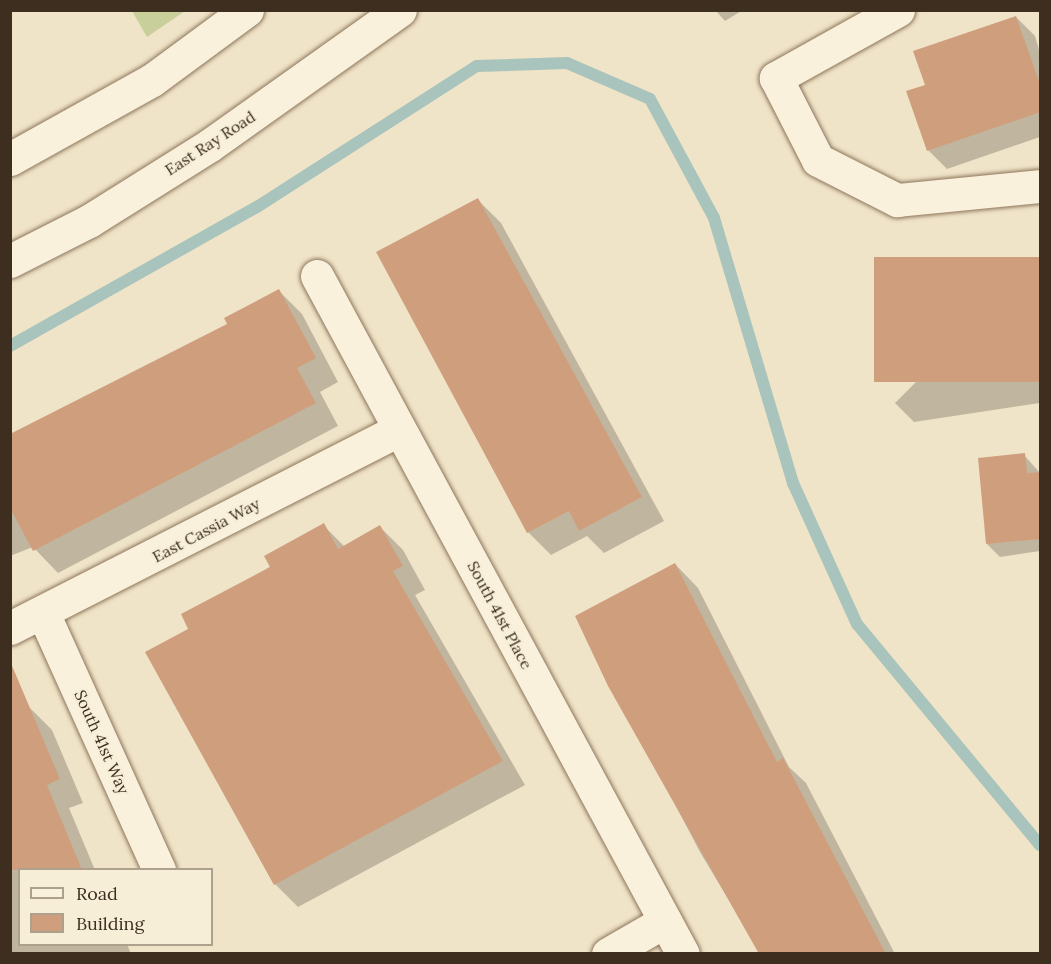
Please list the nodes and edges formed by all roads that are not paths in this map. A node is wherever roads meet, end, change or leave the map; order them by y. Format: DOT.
graph roads {
  1 [pos="247,10"];
  2 [pos="400,10"];
  3 [pos="898,10"];
  4 [pos="10,159"];
  5 [pos="1041,186"];
  6 [pos="10,261"];
  7 [pos="317,276"];
  8 [pos="399,429"];
  9 [pos="44,615"];
  10 [pos="10,628"];
  11 [pos="158,868"];
  12 [pos="665,921"];
  13 [pos="608,954"];
  14 [pos="683,954"];
  1 -- 4 [label="street"];
  2 -- 6 [label="street, East Ray Road"];
  3 -- 5 [label="street"];
  7 -- 8 [label="street, South 41st Place"];
  8 -- 9 [label="street, East Cassia Way"];
  8 -- 12 [label="street, South 41st Place"];
  9 -- 10 [label="street, East Cassia Way"];
  9 -- 11 [label="street, South 41st Way"];
  12 -- 13 [label="street"];
  12 -- 14 [label="street, South 41st Place"];
}
